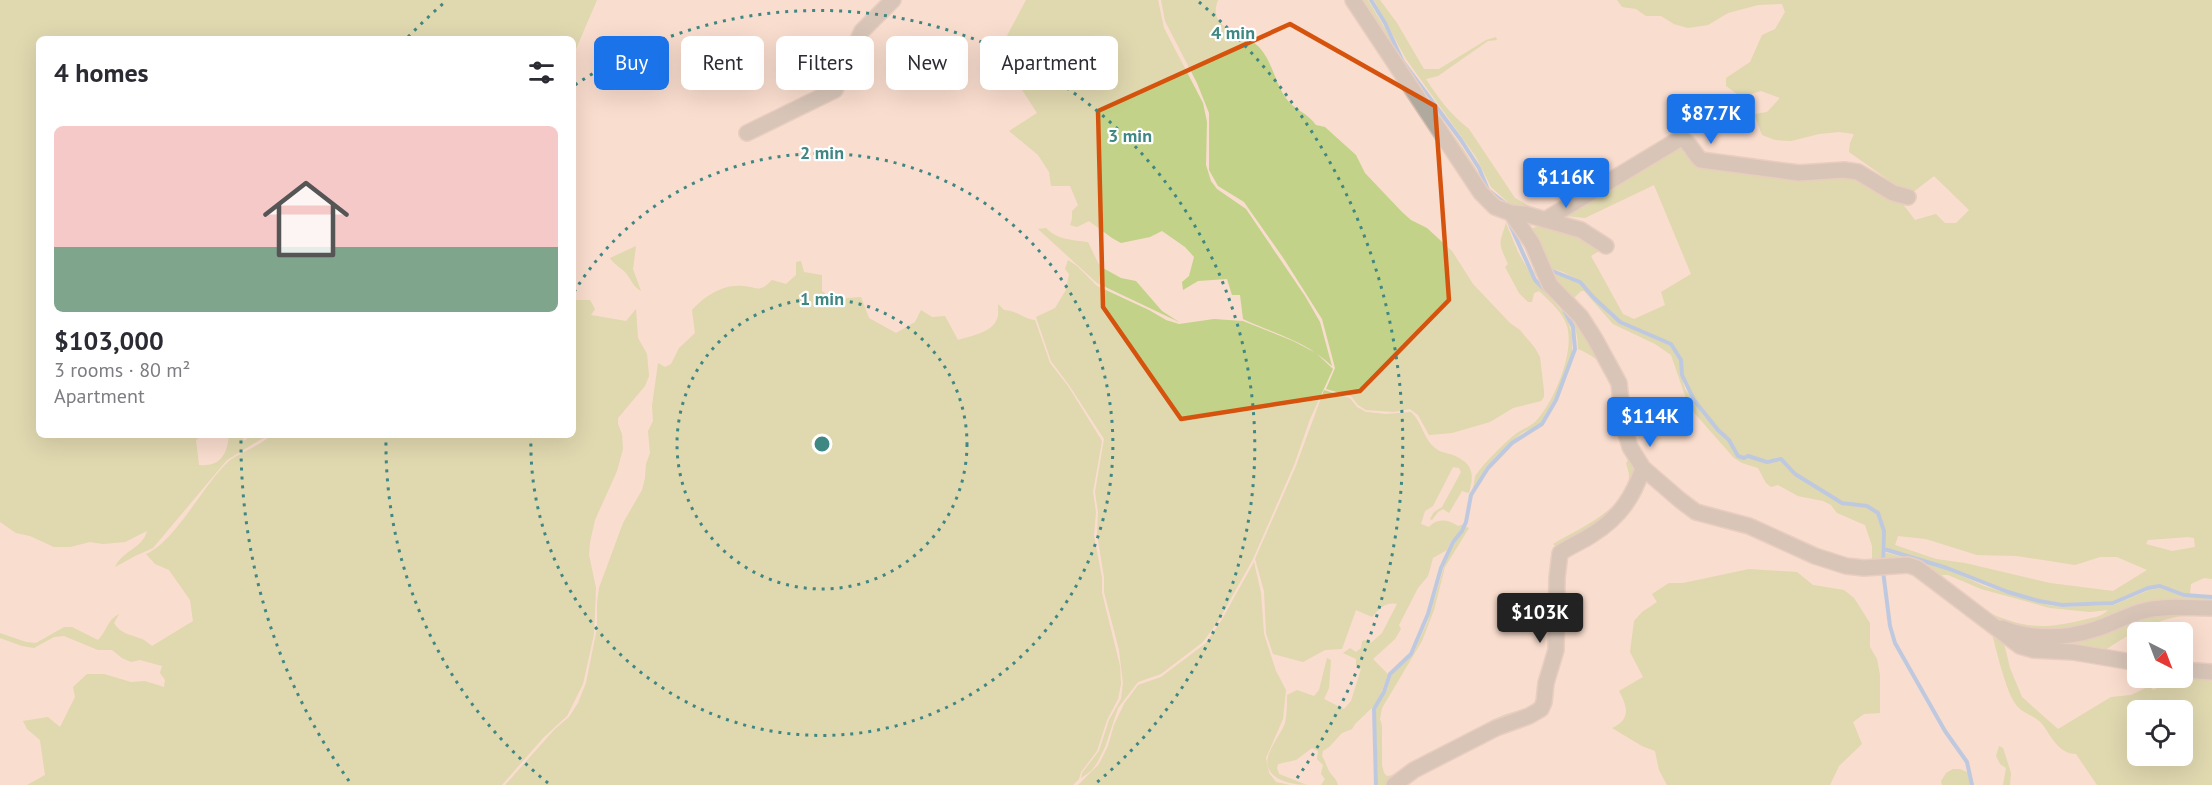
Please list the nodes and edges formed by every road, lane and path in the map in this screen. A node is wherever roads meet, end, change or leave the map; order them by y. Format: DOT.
graph roads {
  1 [pos="893,0"];
  2 [pos="1353,0"];
  3 [pos="747,133"];
  4 [pos="1908,197"];
  5 [pos="1511,213"];
  6 [pos="1545,220"];
  7 [pos="1606,246"];
  8 [pos="1643,468"];
  9 [pos="2212,608"];
  10 [pos="1986,621"];
  11 [pos="2127,661"];
  12 [pos="2193,671"];
  13 [pos="2212,672"];
  14 [pos="1394,785"];
  1 -- 3 [label="street"];
  2 -- 5 [label="street"];
  4 -- 6 [label="street"];
  5 -- 6 [label="street"];
  5 -- 8 [label="street"];
  6 -- 7 [label="street"];
  8 -- 10 [label="street"];
  8 -- 14 [label="street"];
  9 -- 10 [label="street"];
  10 -- 11 [label="street"];
  12 -- 13 [label="street"];
}
